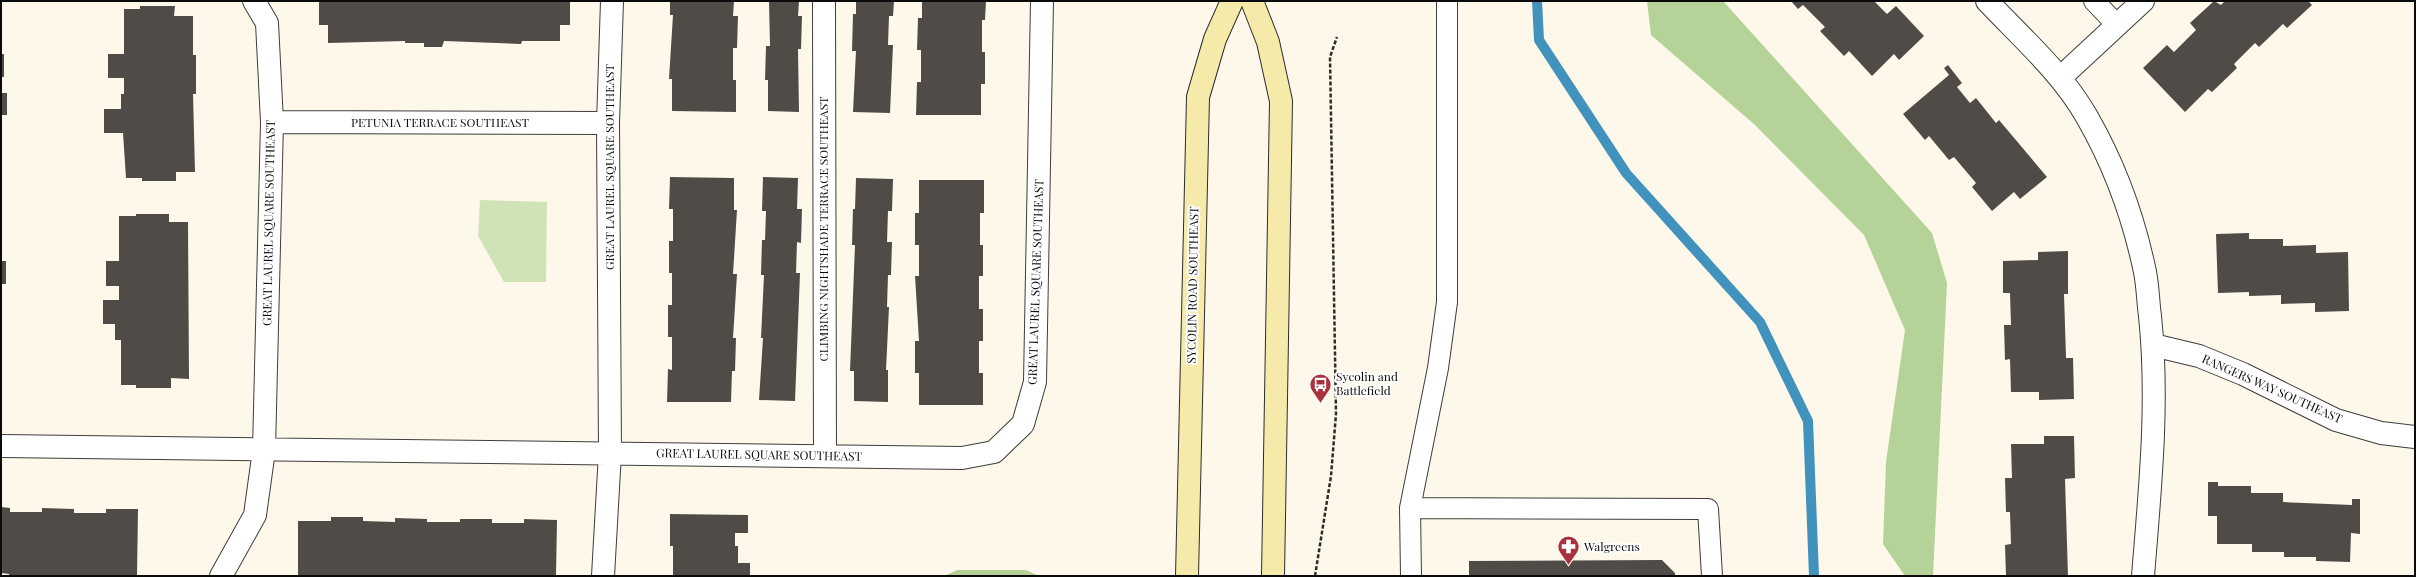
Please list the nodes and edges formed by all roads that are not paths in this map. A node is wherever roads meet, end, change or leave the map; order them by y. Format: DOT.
graph roads {
  1 [pos="254,1"];
  2 [pos="612,1"];
  3 [pos="824,1"];
  4 [pos="1042,1"];
  5 [pos="1232,1"];
  6 [pos="1252,1"];
  7 [pos="1448,1"];
  8 [pos="1987,1"];
  9 [pos="2094,1"];
  10 [pos="2143,1"];
  11 [pos="2117,25"];
  12 [pos="2060,78"];
  13 [pos="272,122"];
  14 [pos="608,123"];
  15 [pos="2153,345"];
  16 [pos="2415,437"];
  17 [pos="1,446"];
  18 [pos="264,450"];
  19 [pos="610,453"];
  20 [pos="825,456"];
  21 [pos="1410,508"];
  22 [pos="221,576"];
  23 [pos="603,576"];
  24 [pos="1187,576"];
  25 [pos="1273,576"];
  26 [pos="1411,576"];
  27 [pos="1712,576"];
  28 [pos="2143,576"];
  1 -- 13 [label="street, GREAT LAUREL SQUARE SOUTHEAST"];
  2 -- 14 [label="street, GREAT LAUREL SQUARE SOUTHEAST"];
  3 -- 20 [label="street, CLIMBING NIGHTSHADE TERRACE SOUTHEAST"];
  4 -- 20 [label="street, GREAT LAUREL SQUARE SOUTHEAST"];
  5 -- 24 [label="main road, SYCOLIN ROAD SOUTHEAST"];
  6 -- 25 [label="main road"];
  7 -- 21 [label="lane"];
  8 -- 12 [label="street"];
  9 -- 11 [label="lane"];
  10 -- 11 [label="street"];
  11 -- 12 [label="street"];
  12 -- 15 [label="street"];
  13 -- 14 [label="street, PETUNIA TERRACE SOUTHEAST"];
  13 -- 18 [label="street, GREAT LAUREL SQUARE SOUTHEAST"];
  14 -- 19 [label="street, GREAT LAUREL SQUARE SOUTHEAST"];
  15 -- 16 [label="street, RANGERS WAY SOUTHEAST"];
  15 -- 28 [label="street"];
  17 -- 18 [label="street, GREAT LAUREL SQUARE SOUTHEAST"];
  18 -- 19 [label="street, GREAT LAUREL SQUARE SOUTHEAST"];
  18 -- 22 [label="street"];
  19 -- 20 [label="street, GREAT LAUREL SQUARE SOUTHEAST"];
  19 -- 23 [label="street"];
  21 -- 26 [label="lane"];
  21 -- 27 [label="lane"];
}
